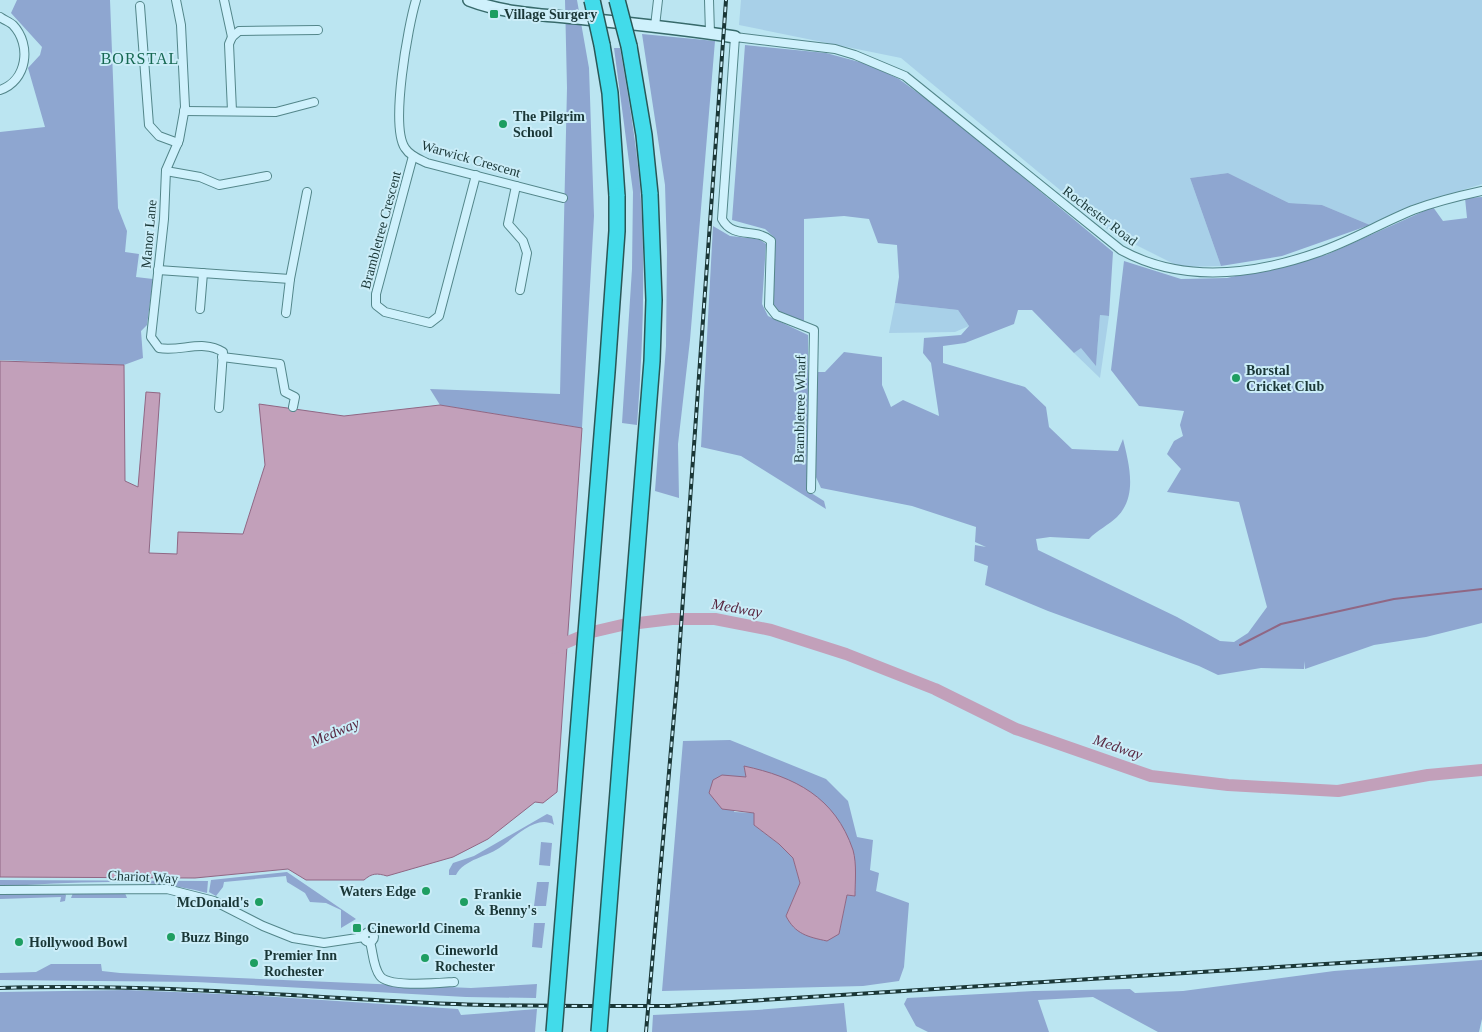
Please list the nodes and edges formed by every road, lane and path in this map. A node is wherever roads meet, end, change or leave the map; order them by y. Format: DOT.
graph roads {
  1 [pos="176,0"];
  2 [pos="224,0"];
  3 [pos="416,0"];
  4 [pos="469,0"];
  5 [pos="592,0"];
  6 [pos="617,0"];
  7 [pos="658,0"];
  8 [pos="709,0"];
  9 [pos="140,6"];
  10 [pos="0,17"];
  11 [pos="655,26"];
  12 [pos="318,30"];
  13 [pos="710,33"];
  14 [pos="232,37"];
  15 [pos="735,37"];
  16 [pos="0,90"];
  17 [pos="314,102"];
  18 [pos="184,111"];
  19 [pos="232,111"];
  20 [pos="178,143"];
  21 [pos="413,156"];
  22 [pos="166,171"];
  23 [pos="476,175"];
  24 [pos="267,176"];
  25 [pos="516,186"];
  26 [pos="1482,191"];
  27 [pos="307,192"];
  28 [pos="563,198"];
  29 [pos="158,270"];
  30 [pos="204,273"];
  31 [pos="290,279"];
  32 [pos="520,290"];
  33 [pos="200,309"];
  34 [pos="286,313"];
  35 [pos="222,358"];
  36 [pos="293,407"];
  37 [pos="219,408"];
  38 [pos="811,489"];
  39 [pos="0,890"];
  40 [pos="454,982"];
  41 [pos="554,1032"];
  42 [pos="599,1032"];
  1 -- 18 [label="street, Manor Lane"];
  2 -- 14 [label="street"];
  3 -- 21 [label="street, Warwick Crescent"];
  4 -- 11 [label="street"];
  5 -- 41 [label="highway, bridge"];
  6 -- 42 [label="highway, bridge"];
  7 -- 11 [label="street"];
  8 -- 13 [label="street"];
  9 -- 20 [label="street"];
  10 -- 16 [label="street"];
  11 -- 13 [label="street"];
  12 -- 14 [label="street"];
  13 -- 15 [label="street"];
  14 -- 19 [label="street"];
  15 -- 26 [label="street, Rochester Road"];
  15 -- 38 [label="street, Brambletree Wharf"];
  17 -- 19 [label="street"];
  18 -- 19 [label="street"];
  18 -- 20 [label="street, Manor Lane"];
  20 -- 22 [label="street, Manor Lane"];
  21 -- 23 [label="street, Warwick Crescent"];
  21 -- 23 [label="street, Brambletree Crescent"];
  22 -- 24 [label="street"];
  22 -- 29 [label="street, Manor Lane"];
  23 -- 25 [label="street, Warwick Crescent"];
  25 -- 28 [label="street, Warwick Crescent"];
  25 -- 32 [label="street"];
  27 -- 31 [label="street"];
  29 -- 30 [label="street"];
  29 -- 35 [label="street, Manor Lane"];
  30 -- 31 [label="street"];
  30 -- 33 [label="street"];
  31 -- 34 [label="street"];
  35 -- 36 [label="street"];
  35 -- 37 [label="street"];
  39 -- 40 [label="street, Chariot Way"];
}
